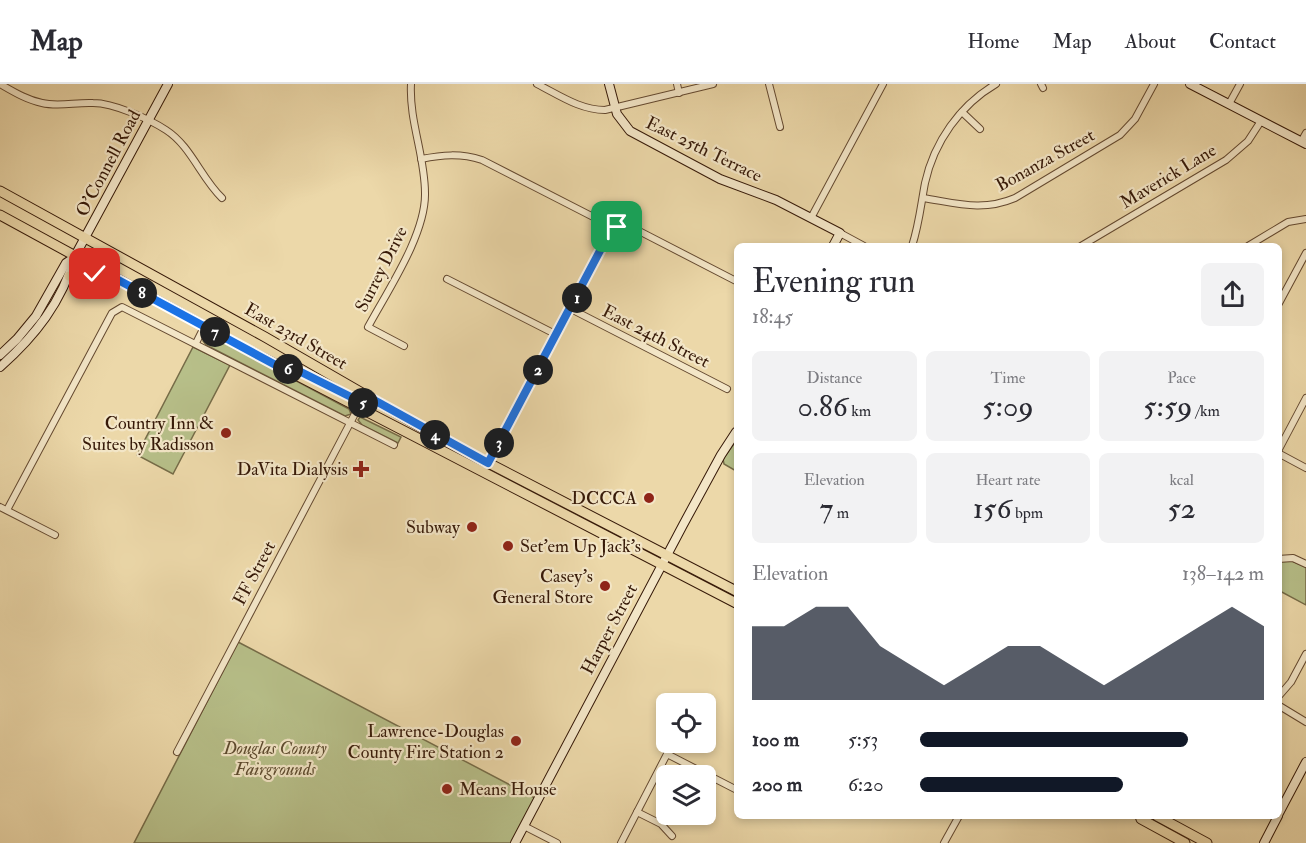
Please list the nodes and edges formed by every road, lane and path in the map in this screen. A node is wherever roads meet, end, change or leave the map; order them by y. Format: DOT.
graph roads {
  1 [pos="0,84"];
  2 [pos="168,84"];
  3 [pos="411,84"];
  4 [pos="537,84"];
  5 [pos="609,84"];
  6 [pos="676,84"];
  7 [pos="714,84"];
  8 [pos="769,84"];
  9 [pos="883,84"];
  10 [pos="996,84"];
  11 [pos="1154,84"];
  12 [pos="1190,84"];
  13 [pos="1240,84"];
  14 [pos="679,93"];
  15 [pos="1229,104"];
  16 [pos="616,108"];
  17 [pos="962,112"];
  18 [pos="1261,121"];
  19 [pos="148,122"];
  20 [pos="780,127"];
  21 [pos="981,129"];
  22 [pos="1306,133"];
  23 [pos="1304,143"];
  24 [pos="421,159"];
  25 [pos="0,191"];
  26 [pos="222,198"];
  27 [pos="923,198"];
  28 [pos="0,216"];
  29 [pos="811,218"];
  30 [pos="1306,219"];
  31 [pos="612,228"];
  32 [pos="840,233"];
  33 [pos="86,238"];
  34 [pos="835,243"];
  35 [pos="858,243"];
  36 [pos="913,243"];
  37 [pos="1086,243"];
  38 [pos="1253,243"];
  39 [pos="1306,253"];
  40 [pos="75,256"];
  41 [pos="1304,262"];
  42 [pos="109,275"];
  43 [pos="69,276"];
  44 [pos="447,279"];
  45 [pos="734,280"];
  46 [pos="1282,298"];
  47 [pos="571,309"];
  48 [pos="204,327"];
  49 [pos="557,335"];
  50 [pos="196,344"];
  51 [pos="404,346"];
  52 [pos="0,355"];
  53 [pos="0,367"];
  54 [pos="283,369"];
  55 [pos="727,389"];
  56 [pos="1306,398"];
  57 [pos="374,400"];
  58 [pos="358,408"];
  59 [pos="351,423"];
  60 [pos="734,435"];
  61 [pos="1282,444"];
  62 [pos="394,446"];
  63 [pos="1282,454"];
  64 [pos="486,467"];
  65 [pos="1306,468"];
  66 [pos="0,507"];
  67 [pos="7,510"];
  68 [pos="55,535"];
  69 [pos="667,555"];
  70 [pos="1282,559"];
  71 [pos="662,564"];
  72 [pos="1306,564"];
  73 [pos="734,590"];
  74 [pos="734,602"];
  75 [pos="1306,654"];
  76 [pos="1282,692"];
  77 [pos="1282,707"];
  78 [pos="1306,722"];
  79 [pos="177,752"];
  80 [pos="1306,762"];
  81 [pos="734,788"];
  82 [pos="1282,807"];
  83 [pos="637,812"];
  84 [pos="957,819"];
  85 [pos="1276,819"];
  86 [pos="1155,821"];
  87 [pos="524,826"];
  88 [pos="672,836"];
  89 [pos="515,843"];
  90 [pos="557,843"];
  91 [pos="621,843"];
  92 [pos="944,843"];
  93 [pos="1185,843"];
  94 [pos="1207,843"];
  95 [pos="1264,843"];
  1 -- 19 [label="street"];
  2 -- 19 [label="street, O'Connell Road"];
  3 -- 24 [label="street, Surrey Drive"];
  4 -- 16 [label="street"];
  5 -- 16 [label="street, East 25th Terrace"];
  6 -- 14 [label="street"];
  7 -- 14 [label="street"];
  8 -- 20 [label="street"];
  9 -- 29 [label="street"];
  10 -- 17 [label="street"];
  11 -- 27 [label="street, Bonanza Street"];
  12 -- 15 [label="street"];
  13 -- 15 [label="street"];
  14 -- 16 [label="street"];
  15 -- 18 [label="street"];
  16 -- 29 [label="street, East 25th Terrace"];
  17 -- 21 [label="street"];
  17 -- 27 [label="street"];
  18 -- 23 [label="street"];
  18 -- 37 [label="street, Maverick Lane"];
  19 -- 26 [label="street"];
  19 -- 33 [label="street, O'Connell Road"];
  22 -- 23 [label="street"];
  24 -- 31 [label="street"];
  24 -- 51 [label="street, Surrey Drive"];
  25 -- 33 [label="main road, East 23rd Street"];
  27 -- 36 [label="street"];
  28 -- 40 [label="main road, East 23rd Street"];
  29 -- 32 [label="street, East 25th Terrace"];
  30 -- 38 [label="street"];
  31 -- 45 [label="street"];
  31 -- 47 [label="street"];
  32 -- 34 [label="street"];
  32 -- 35 [label="street, East 25th Terrace"];
  33 -- 40 [label="street, O'Connell Road"];
  33 -- 57 [label="main road, East 23rd Street"];
  39 -- 41 [label="street"];
  40 -- 42 [label="main road, East 23rd Street"];
  40 -- 43 [label="street, O'Connell Road"];
  40 -- 52 [label="street, O'Connell Road"];
  41 -- 46 [label="street"];
  42 -- 43 [label="main road"];
  42 -- 48 [label="main road, East 23rd Street"];
  43 -- 53 [label="street, O'Connell Road"];
  44 -- 49 [label="street"];
  47 -- 49 [label="street"];
  47 -- 55 [label="street, East 24th Street"];
  48 -- 50 [label="street"];
  48 -- 54 [label="main road, East 23rd Street"];
  49 -- 64 [label="street"];
  50 -- 59 [label="street"];
  50 -- 67 [label="street"];
  54 -- 57 [label="main road"];
  54 -- 58 [label="main road, East 23rd Street"];
  56 -- 61 [label="street"];
  57 -- 64 [label="main road, East 23rd Street"];
  58 -- 59 [label="street, FF Street"];
  58 -- 64 [label="main road, East 23rd Street"];
  59 -- 62 [label="street"];
  59 -- 79 [label="street, FF Street"];
  60 -- 69 [label="street, Harper Street"];
  63 -- 65 [label="street"];
  64 -- 69 [label="main road, East 23rd Street"];
  64 -- 71 [label="main road, East 23rd Street"];
  66 -- 67 [label="street"];
  67 -- 68 [label="street"];
  69 -- 71 [label="street, Harper Street"];
  69 -- 73 [label="main road, East 23rd Street"];
  70 -- 72 [label="street"];
  71 -- 74 [label="main road, East 23rd Street"];
  71 -- 87 [label="street, Harper Street"];
  75 -- 76 [label="street"];
  77 -- 78 [label="street"];
  80 -- 82 [label="street"];
  81 -- 83 [label="street"];
  83 -- 88 [label="street"];
  83 -- 91 [label="street"];
  84 -- 92 [label="street"];
  85 -- 95 [label="street"];
  86 -- 93 [label="main road"];
  86 -- 94 [label="main road"];
  87 -- 89 [label="street, Harper Street"];
  87 -- 90 [label="street"];
}
